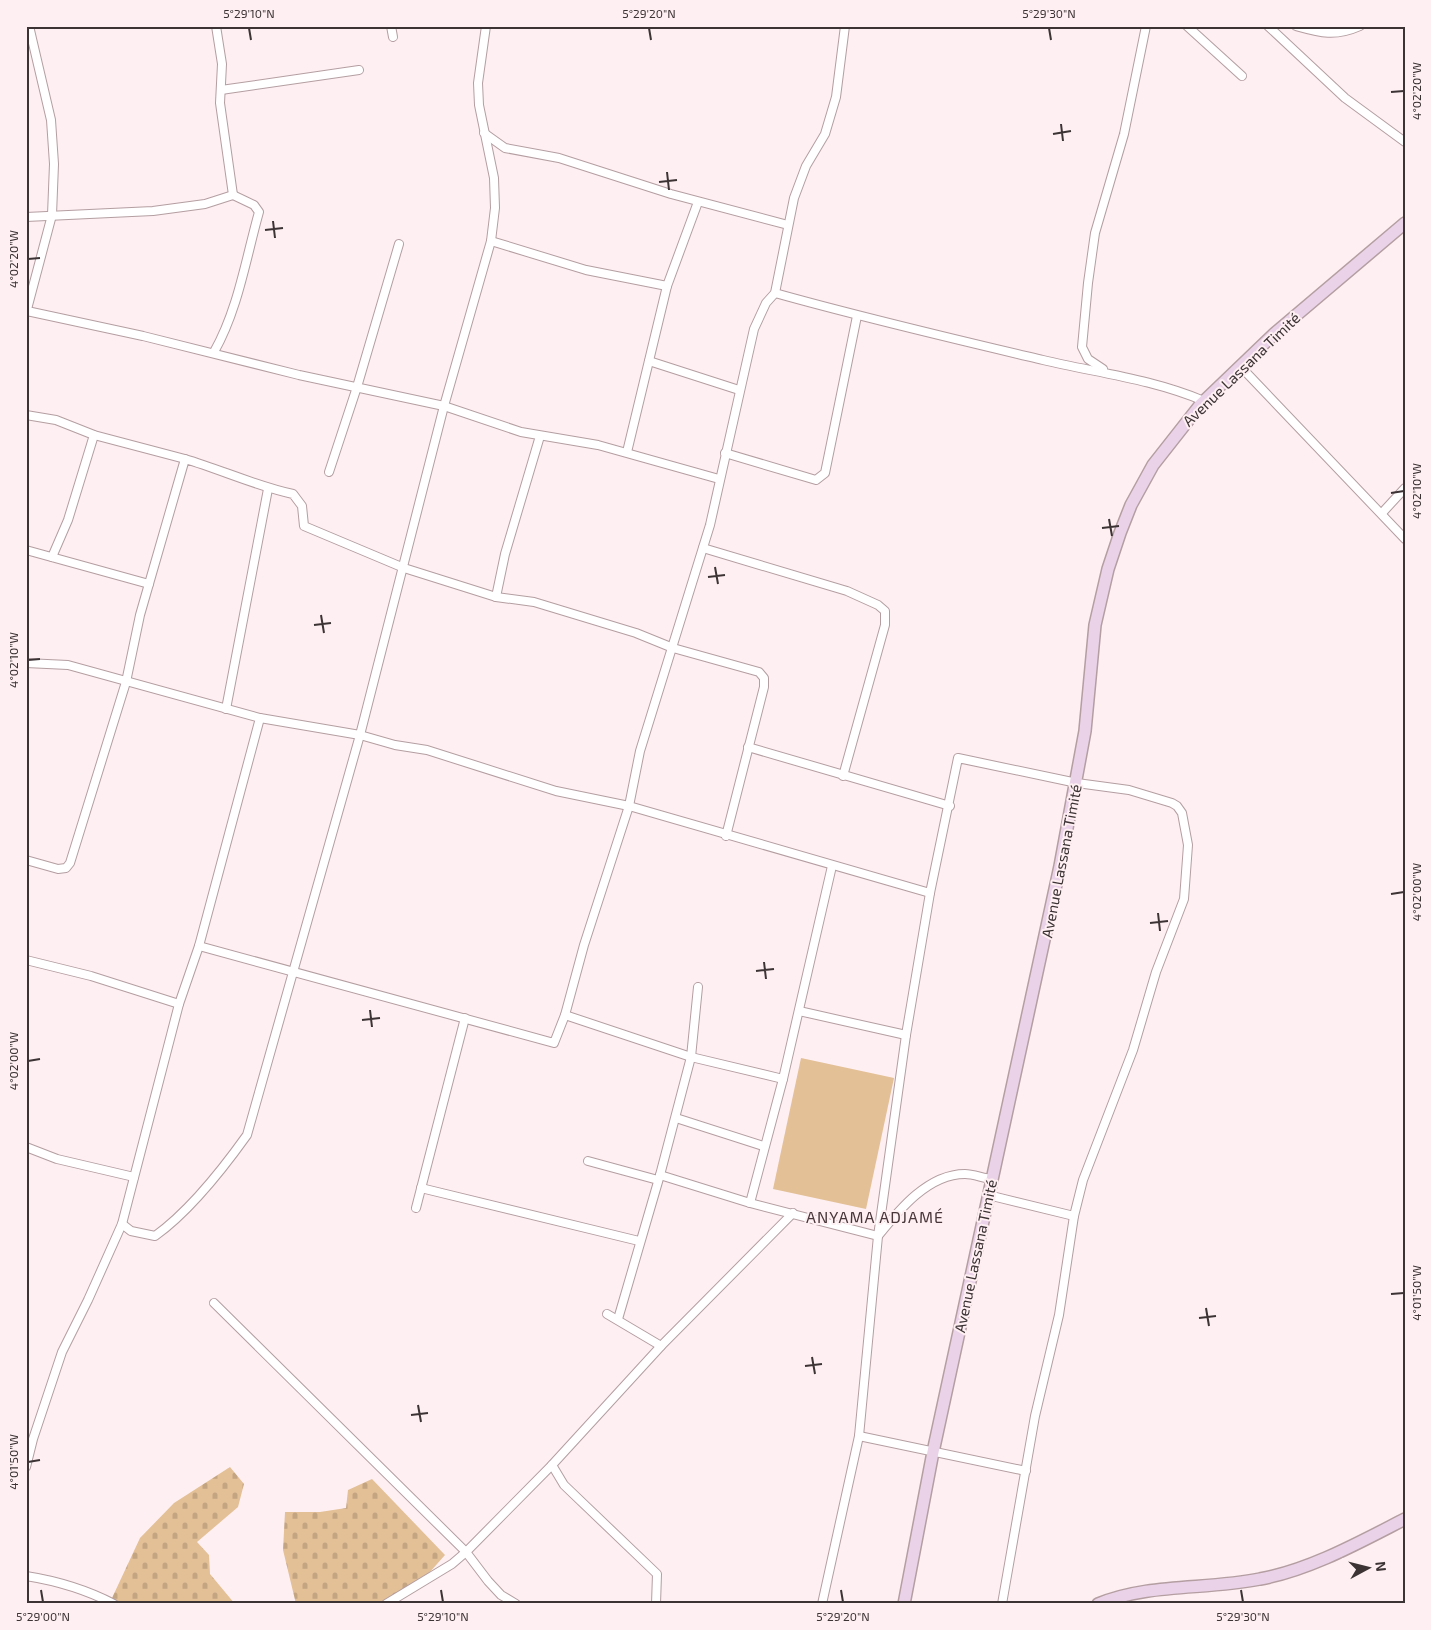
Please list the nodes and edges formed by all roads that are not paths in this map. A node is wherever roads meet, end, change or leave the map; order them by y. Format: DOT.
graph roads {
  1 [pos="29,26"];
  2 [pos="216,26"];
  3 [pos="390,26"];
  4 [pos="486,26"];
  5 [pos="845,26"];
  6 [pos="1146,26"];
  7 [pos="1187,26"];
  8 [pos="1268,26"];
  9 [pos="1296,26"];
  10 [pos="1360,26"];
  11 [pos="393,37"];
  12 [pos="359,70"];
  13 [pos="1242,76"];
  14 [pos="221,90"];
  15 [pos="484,133"];
  16 [pos="1405,142"];
  17 [pos="233,195"];
  18 [pos="698,202"];
  19 [pos="52,215"];
  20 [pos="26,217"];
  21 [pos="1405,223"];
  22 [pos="788,225"];
  23 [pos="491,241"];
  24 [pos="399,244"];
  25 [pos="667,286"];
  26 [pos="775,293"];
  27 [pos="28,300"];
  28 [pos="27,312"];
  29 [pos="857,316"];
  30 [pos="214,352"];
  31 [pos="650,361"];
  32 [pos="1240,366"];
  33 [pos="1112,373"];
  34 [pos="357,387"];
  35 [pos="739,390"];
  36 [pos="1204,401"];
  37 [pos="444,406"];
  38 [pos="26,415"];
  39 [pos="94,435"];
  40 [pos="540,436"];
  41 [pos="626,452"];
  42 [pos="725,453"];
  43 [pos="185,459"];
  44 [pos="329,472"];
  45 [pos="719,479"];
  46 [pos="1405,488"];
  47 [pos="268,489"];
  48 [pos="1382,514"];
  49 [pos="1405,539"];
  50 [pos="703,548"];
  51 [pos="26,550"];
  52 [pos="52,557"];
  53 [pos="404,568"];
  54 [pos="149,584"];
  55 [pos="496,596"];
  56 [pos="674,648"];
  57 [pos="26,663"];
  58 [pos="126,682"];
  59 [pos="226,709"];
  60 [pos="260,718"];
  61 [pos="360,735"];
  62 [pos="748,747"];
  63 [pos="842,776"];
  64 [pos="1077,783"];
  65 [pos="629,806"];
  66 [pos="950,806"];
  67 [pos="726,836"];
  68 [pos="26,860"];
  69 [pos="832,866"];
  70 [pos="930,894"];
  71 [pos="199,946"];
  72 [pos="26,960"];
  73 [pos="294,972"];
  74 [pos="698,987"];
  75 [pos="179,1004"];
  76 [pos="799,1011"];
  77 [pos="566,1015"];
  78 [pos="465,1018"];
  79 [pos="906,1035"];
  80 [pos="691,1057"];
  81 [pos="783,1078"];
  82 [pos="676,1118"];
  83 [pos="763,1146"];
  84 [pos="26,1147"];
  85 [pos="588,1161"];
  86 [pos="659,1177"];
  87 [pos="134,1178"];
  88 [pos="992,1179"];
  89 [pos="421,1188"];
  90 [pos="988,1195"];
  91 [pos="750,1203"];
  92 [pos="416,1208"];
  93 [pos="793,1213"];
  94 [pos="1074,1216"];
  95 [pos="122,1224"];
  96 [pos="878,1236"];
  97 [pos="639,1240"];
  98 [pos="214,1303"];
  99 [pos="607,1314"];
  100 [pos="618,1319"];
  101 [pos="662,1346"];
  102 [pos="859,1436"];
  103 [pos="933,1452"];
  104 [pos="552,1465"];
  105 [pos="26,1468"];
  106 [pos="1026,1471"];
  107 [pos="1405,1519"];
  108 [pos="466,1552"];
  109 [pos="26,1576"];
  110 [pos="114,1604"];
  111 [pos="386,1604"];
  112 [pos="516,1604"];
  113 [pos="656,1604"];
  114 [pos="822,1604"];
  115 [pos="904,1604"];
  116 [pos="1002,1604"];
  117 [pos="1098,1604"];
  1 -- 19 [label="street"];
  2 -- 14 [label="street"];
  3 -- 11 [label="street"];
  4 -- 15 [label="street"];
  5 -- 22 [label="street"];
  6 -- 33 [label="street"];
  7 -- 13 [label="street"];
  8 -- 16 [label="street"];
  9 -- 10 [label="street"];
  12 -- 14 [label="street"];
  14 -- 17 [label="street"];
  15 -- 18 [label="street"];
  15 -- 23 [label="street"];
  17 -- 19 [label="street"];
  17 -- 30 [label="street"];
  18 -- 22 [label="street"];
  18 -- 25 [label="street"];
  19 -- 20 [label="street"];
  19 -- 27 [label="street"];
  21 -- 32 [label="street, Avenue Lassana Timité"];
  22 -- 26 [label="street"];
  23 -- 25 [label="street"];
  23 -- 37 [label="street"];
  24 -- 34 [label="street"];
  25 -- 31 [label="street"];
  26 -- 29 [label="street"];
  26 -- 35 [label="street"];
  27 -- 28 [label="street"];
  28 -- 30 [label="street"];
  29 -- 33 [label="street"];
  29 -- 42 [label="street"];
  30 -- 34 [label="street"];
  31 -- 35 [label="street"];
  31 -- 41 [label="street"];
  32 -- 36 [label="street, Avenue Lassana Timité"];
  32 -- 48 [label="street"];
  33 -- 36 [label="street"];
  34 -- 37 [label="street"];
  34 -- 44 [label="street"];
  35 -- 42 [label="street"];
  36 -- 64 [label="street, Avenue Lassana Timité"];
  37 -- 40 [label="street"];
  37 -- 53 [label="street"];
  38 -- 39 [label="street"];
  39 -- 43 [label="street"];
  39 -- 52 [label="street"];
  40 -- 41 [label="street"];
  40 -- 55 [label="street"];
  41 -- 45 [label="street"];
  42 -- 45 [label="street"];
  43 -- 47 [label="street"];
  43 -- 54 [label="street"];
  45 -- 50 [label="street"];
  46 -- 48 [label="street"];
  47 -- 53 [label="street"];
  47 -- 59 [label="street"];
  48 -- 49 [label="street"];
  50 -- 56 [label="street"];
  50 -- 63 [label="street"];
  51 -- 52 [label="street"];
  52 -- 54 [label="street"];
  53 -- 55 [label="street"];
  53 -- 61 [label="street"];
  54 -- 58 [label="street"];
  55 -- 56 [label="street"];
  56 -- 62 [label="street"];
  56 -- 65 [label="street"];
  57 -- 58 [label="street"];
  58 -- 59 [label="street"];
  58 -- 68 [label="street"];
  59 -- 60 [label="street"];
  60 -- 61 [label="street"];
  60 -- 71 [label="street"];
  61 -- 65 [label="street"];
  61 -- 73 [label="street"];
  62 -- 63 [label="street"];
  62 -- 67 [label="street"];
  63 -- 66 [label="street"];
  64 -- 66 [label="street"];
  64 -- 88 [label="street, Avenue Lassana Timité"];
  64 -- 94 [label="street"];
  65 -- 67 [label="street"];
  65 -- 77 [label="street"];
  66 -- 70 [label="street"];
  67 -- 69 [label="street"];
  69 -- 70 [label="street"];
  69 -- 76 [label="street"];
  70 -- 79 [label="street"];
  71 -- 73 [label="street"];
  71 -- 75 [label="street"];
  72 -- 75 [label="street"];
  73 -- 78 [label="street"];
  73 -- 95 [label="street"];
  74 -- 80 [label="street"];
  75 -- 87 [label="street"];
  76 -- 79 [label="street"];
  76 -- 81 [label="street"];
  77 -- 78 [label="street"];
  77 -- 80 [label="street"];
  78 -- 89 [label="street"];
  79 -- 96 [label="street"];
  80 -- 81 [label="street"];
  80 -- 82 [label="street"];
  81 -- 83 [label="street"];
  82 -- 83 [label="street"];
  82 -- 86 [label="street"];
  83 -- 91 [label="street"];
  84 -- 87 [label="street"];
  85 -- 86 [label="street"];
  86 -- 91 [label="street"];
  86 -- 97 [label="street"];
  87 -- 95 [label="street"];
  88 -- 90 [label="street, Avenue Lassana Timité"];
  88 -- 96 [label="street"];
  89 -- 92 [label="street"];
  89 -- 97 [label="street"];
  90 -- 94 [label="street"];
  90 -- 103 [label="street, Avenue Lassana Timité"];
  91 -- 93 [label="street"];
  93 -- 96 [label="street"];
  93 -- 101 [label="street"];
  94 -- 106 [label="street"];
  95 -- 105 [label="street"];
  96 -- 102 [label="street"];
  97 -- 100 [label="street"];
  98 -- 108 [label="street"];
  99 -- 100 [label="street"];
  100 -- 101 [label="street"];
  101 -- 104 [label="street"];
  102 -- 103 [label="street"];
  102 -- 114 [label="street"];
  103 -- 106 [label="street"];
  103 -- 115 [label="street, Avenue Lassana Timité"];
  104 -- 108 [label="street"];
  104 -- 113 [label="street"];
  106 -- 116 [label="street"];
  107 -- 117 [label="street"];
  108 -- 111 [label="street"];
  108 -- 112 [label="street"];
  109 -- 110 [label="street"];
}
